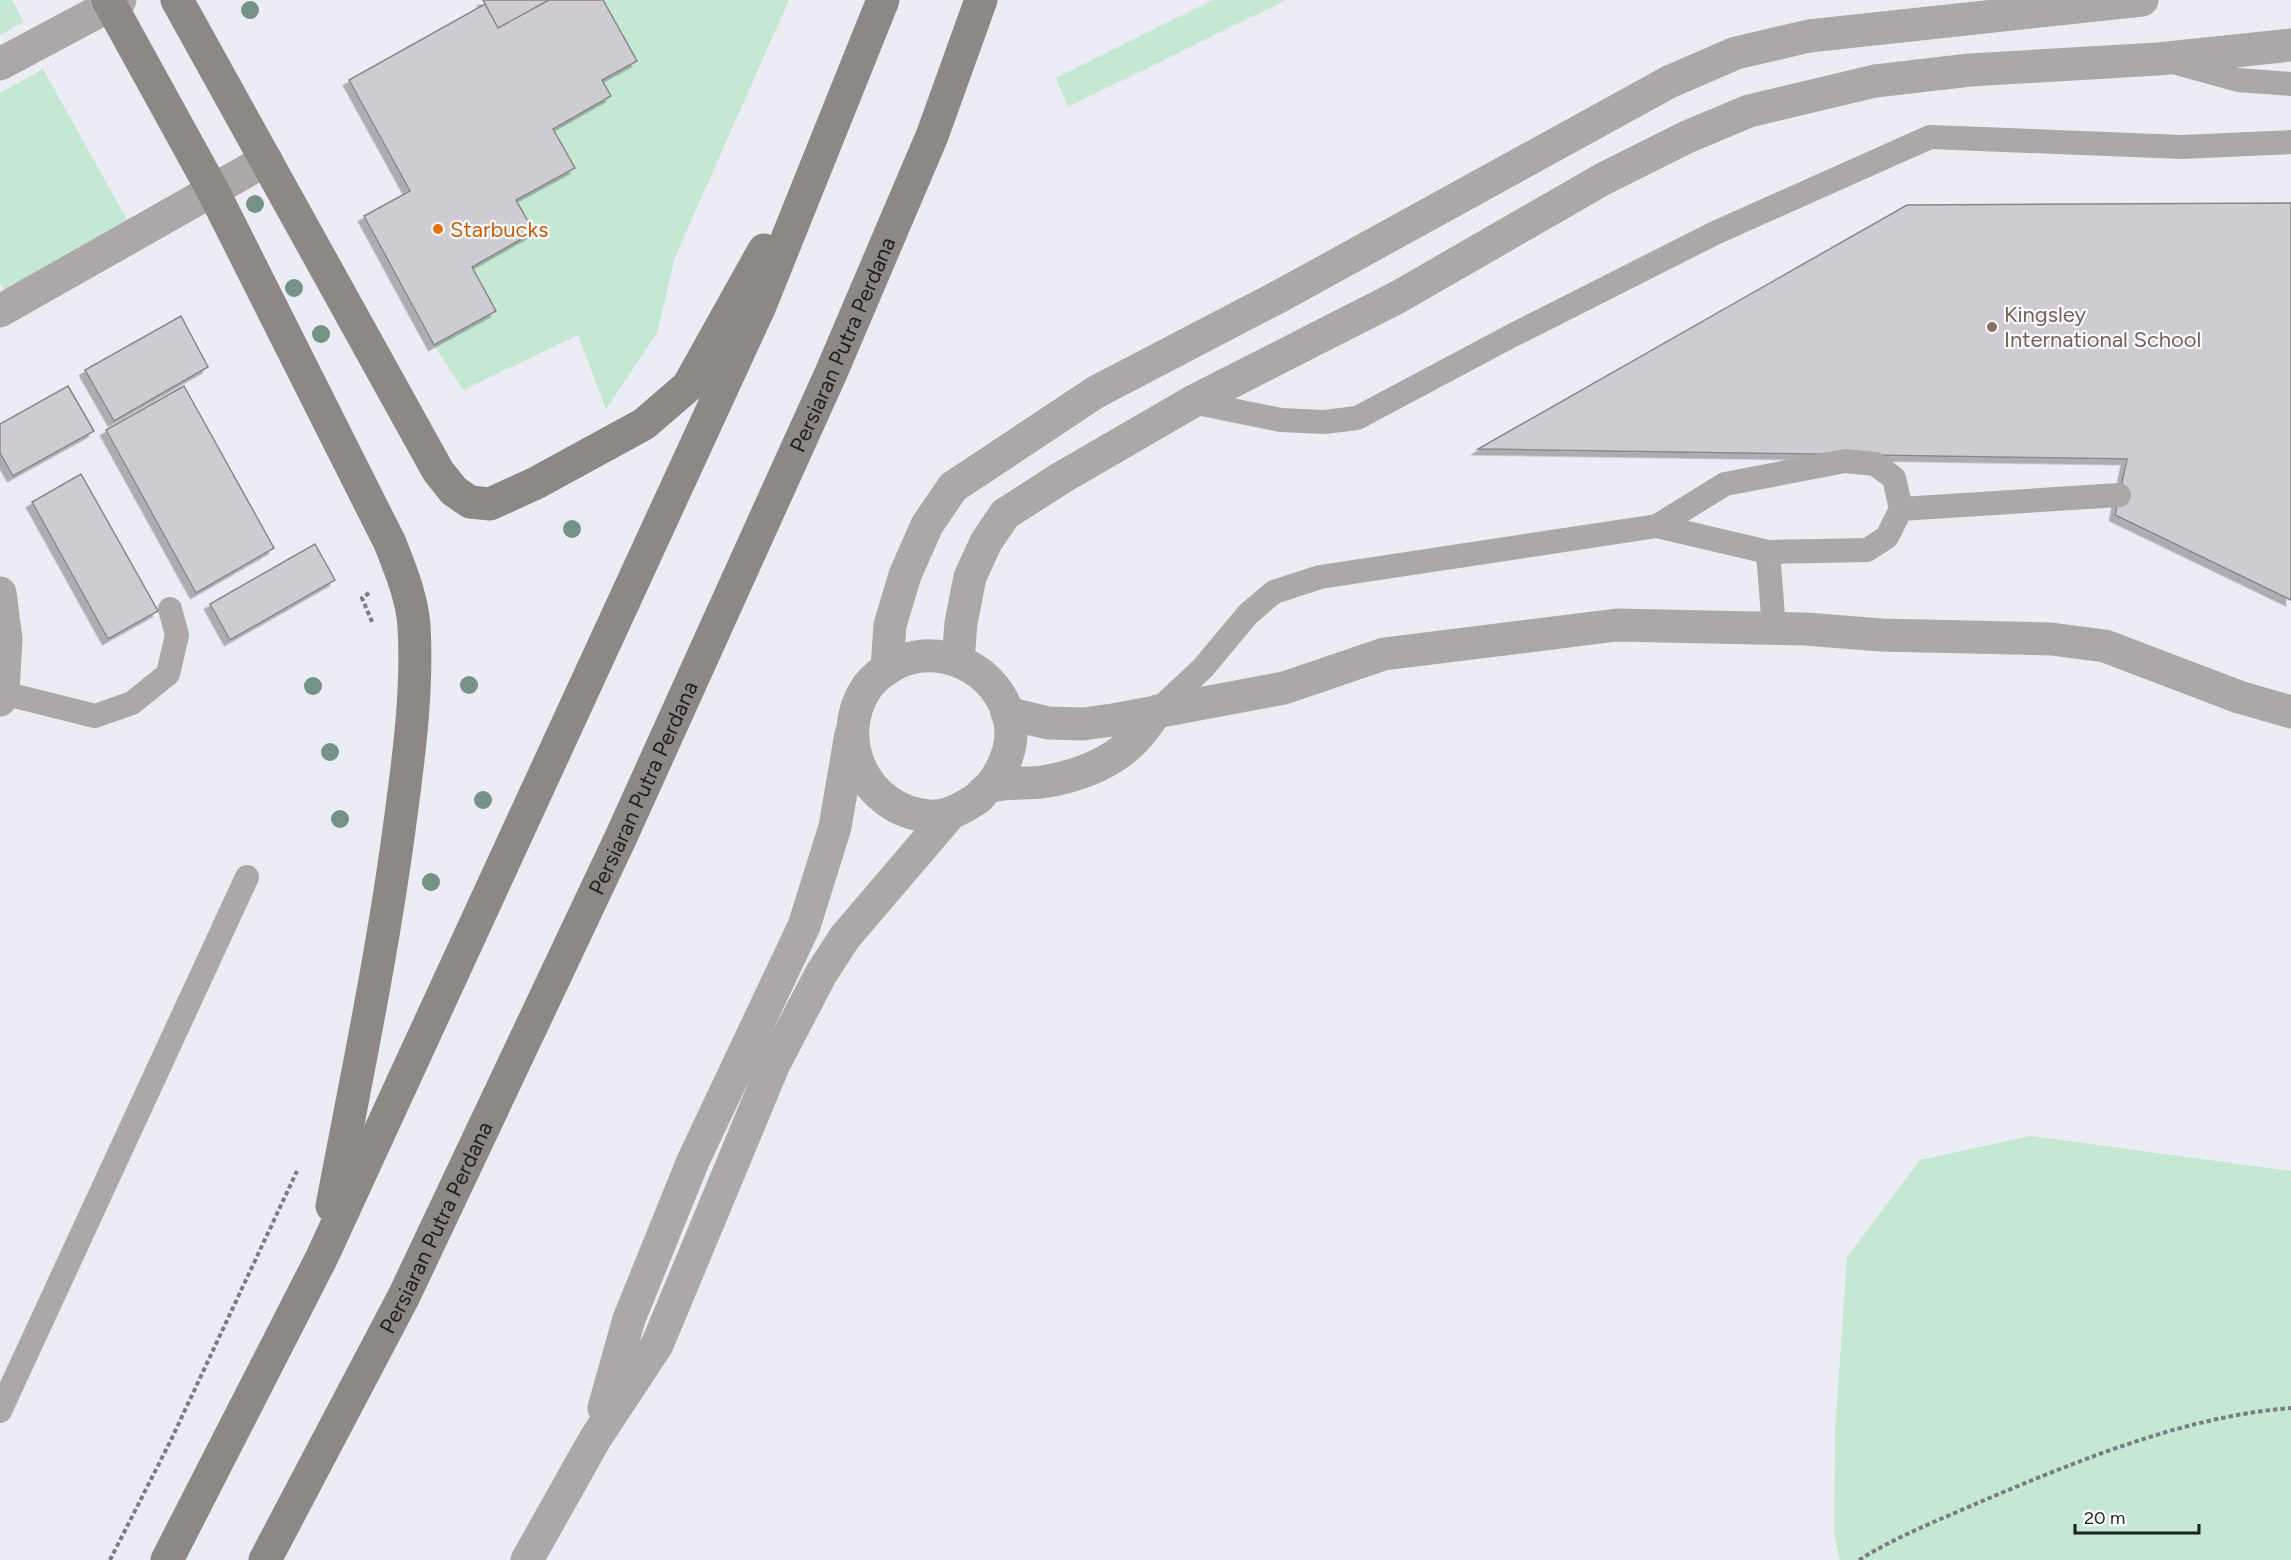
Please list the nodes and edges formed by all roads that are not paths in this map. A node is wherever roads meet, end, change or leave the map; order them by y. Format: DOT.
graph roads {
  1 [pos="177,0"];
  2 [pos="883,0"];
  3 [pos="981,0"];
  4 [pos="2142,0"];
  5 [pos="113,2"];
  6 [pos="2291,45"];
  7 [pos="2158,58"];
  8 [pos="0,64"];
  9 [pos="2291,84"];
  10 [pos="833,126"];
  11 [pos="2291,142"];
  12 [pos="266,160"];
  13 [pos="212,189"];
  14 [pos="0,311"];
  15 [pos="1192,402"];
  16 [pos="2119,495"];
  17 [pos="1901,508"];
  18 [pos="1657,526"];
  19 [pos="1768,552"];
  20 [pos="0,593"];
  21 [pos="170,609"];
  22 [pos="1774,629"];
  23 [pos="958,660"];
  24 [pos="886,668"];
  25 [pos="1,697"];
  26 [pos="1158,711"];
  27 [pos="2291,712"];
  28 [pos="1007,713"];
  29 [pos="851,734"];
  30 [pos="990,787"];
  31 [pos="950,814"];
  32 [pos="247,878"];
  33 [pos="322,1257"];
  34 [pos="0,1411"];
  35 [pos="595,1439"];
  36 [pos="167,1560"];
  37 [pos="265,1560"];
  38 [pos="527,1560"];
  1 -- 12 [label="main road"];
  2 -- 10 [label="main road"];
  3 -- 37 [label="main road, Persiaran Putra Perdana"];
  4 -- 24 [label="street"];
  5 -- 8 [label="street"];
  5 -- 13 [label="main road"];
  6 -- 7 [label="street"];
  7 -- 9 [label="lane"];
  7 -- 15 [label="street"];
  10 -- 12 [label="main road"];
  10 -- 33 [label="main road"];
  11 -- 15 [label="lane"];
  12 -- 13 [label="street"];
  13 -- 14 [label="street"];
  13 -- 33 [label="main road"];
  15 -- 23 [label="street"];
  16 -- 17 [label="lane"];
  17 -- 18 [label="lane"];
  17 -- 19 [label="lane"];
  18 -- 19 [label="lane"];
  18 -- 26 [label="lane"];
  19 -- 22 [label="lane"];
  20 -- 25 [label="street"];
  21 -- 25 [label="lane"];
  22 -- 26 [label="street"];
  22 -- 27 [label="street"];
  23 -- 24 [label="street"];
  23 -- 28 [label="street"];
  24 -- 29 [label="street"];
  26 -- 28 [label="street"];
  26 -- 30 [label="street"];
  28 -- 30 [label="street"];
  29 -- 31 [label="street"];
  29 -- 35 [label="street"];
  30 -- 31 [label="street"];
  31 -- 35 [label="street"];
  32 -- 34 [label="lane"];
  33 -- 36 [label="main road"];
  35 -- 38 [label="street"];
}
